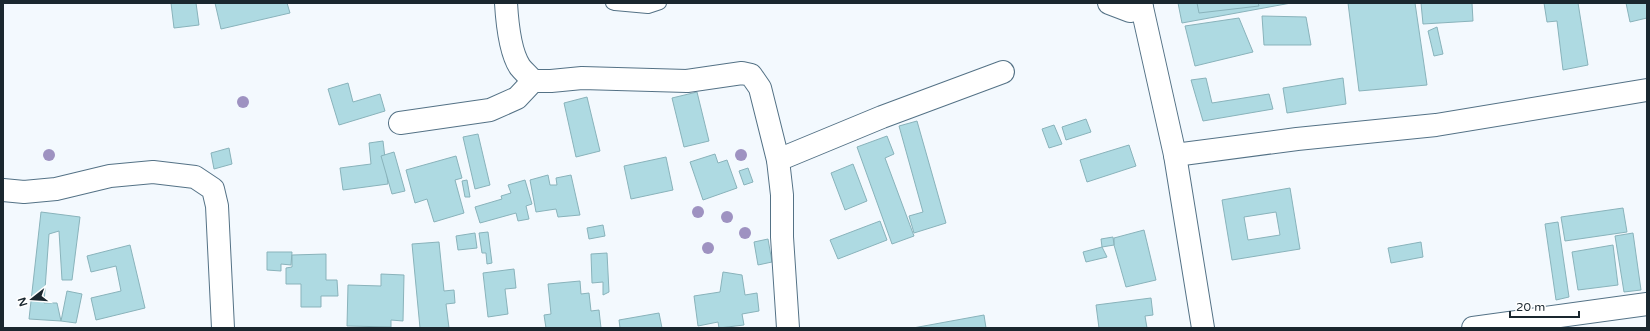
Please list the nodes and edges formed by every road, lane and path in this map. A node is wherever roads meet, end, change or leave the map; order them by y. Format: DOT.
graph roads {
  1 [pos="506,3"];
  2 [pos="612,3"];
  3 [pos="660,3"];
  4 [pos="1109,3"];
  5 [pos="1142,6"];
  6 [pos="1004,72"];
  7 [pos="533,80"];
  8 [pos="1647,90"];
  9 [pos="400,123"];
  10 [pos="1175,156"];
  11 [pos="778,160"];
  12 [pos="3,190"];
  13 [pos="1647,304"];
  14 [pos="222,328"];
  15 [pos="788,328"];
  16 [pos="1203,328"];
  17 [pos="1473,328"];
  1 -- 7 [label="street"];
  2 -- 3 [label="lane"];
  4 -- 5 [label="street"];
  5 -- 10 [label="street"];
  6 -- 11 [label="street"];
  7 -- 9 [label="street"];
  7 -- 11 [label="street"];
  8 -- 10 [label="street"];
  10 -- 16 [label="street"];
  11 -- 15 [label="street"];
  12 -- 14 [label="street"];
  13 -- 17 [label="street"];
}
